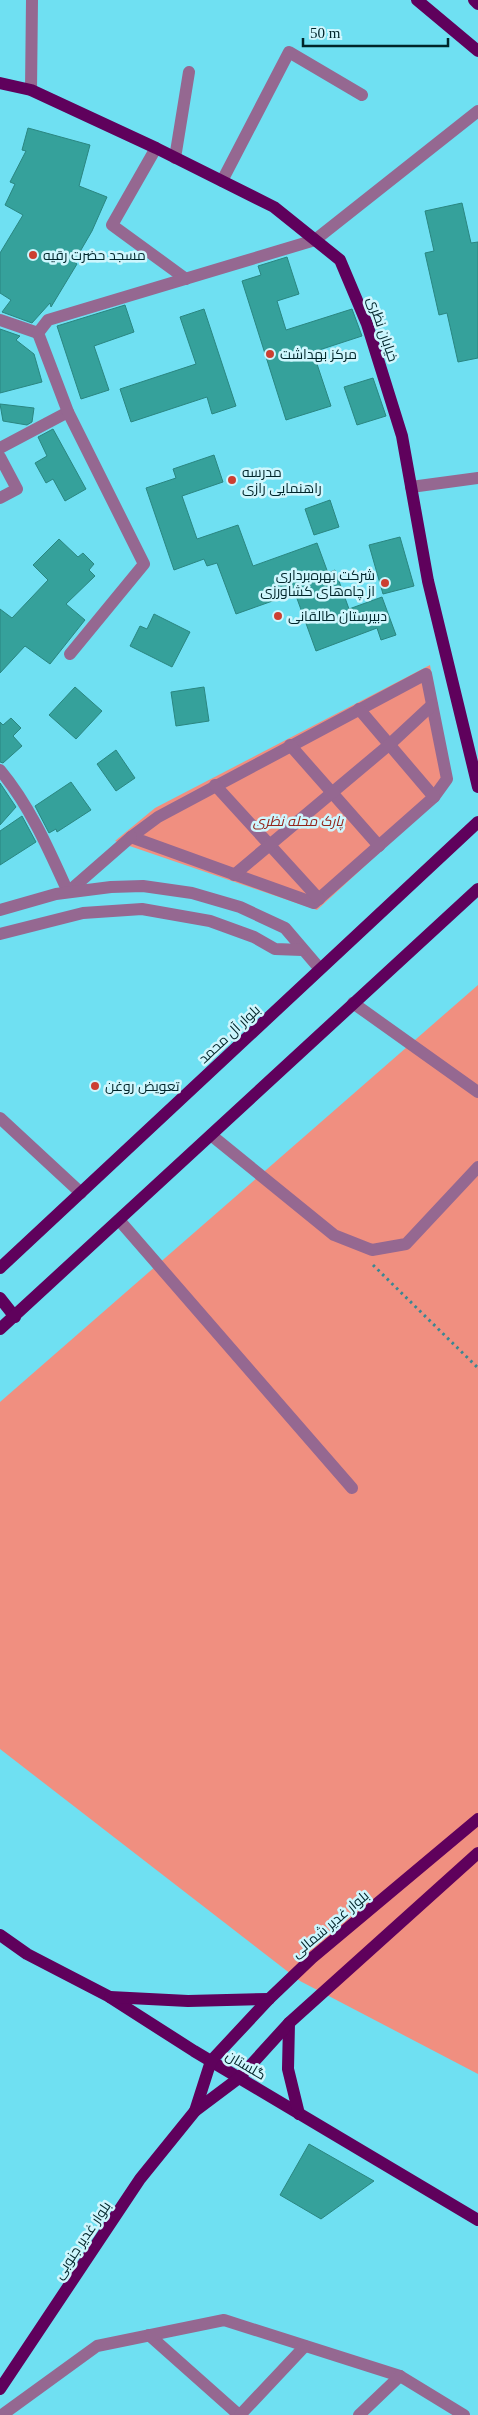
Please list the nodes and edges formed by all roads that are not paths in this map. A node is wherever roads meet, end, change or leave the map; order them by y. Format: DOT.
graph roads {
  1 [pos="32,0"];
  2 [pos="417,0"];
  3 [pos="474,0"];
  4 [pos="478,4"];
  5 [pos="478,51"];
  6 [pos="189,72"];
  7 [pos="0,83"];
  8 [pos="31,90"];
  9 [pos="362,95"];
  10 [pos="478,111"];
  11 [pos="156,148"];
  12 [pos="175,158"];
  13 [pos="222,181"];
  14 [pos="315,240"];
  15 [pos="186,279"];
  16 [pos="0,320"];
  17 [pos="38,333"];
  18 [pos="68,412"];
  19 [pos="0,448"];
  20 [pos="0,457"];
  21 [pos="478,478"];
  22 [pos="412,487"];
  23 [pos="0,498"];
  24 [pos="70,654"];
  25 [pos="432,705"];
  26 [pos="359,709"];
  27 [pos="390,744"];
  28 [pos="290,745"];
  29 [pos="0,770"];
  30 [pos="215,785"];
  31 [pos="478,787"];
  32 [pos="332,792"];
  33 [pos="434,797"];
  34 [pos="478,822"];
  35 [pos="131,837"];
  36 [pos="269,844"];
  37 [pos="379,846"];
  38 [pos="234,875"];
  39 [pos="478,889"];
  40 [pos="68,892"];
  41 [pos="319,899"];
  42 [pos="0,910"];
  43 [pos="0,934"];
  44 [pos="302,950"];
  45 [pos="320,969"];
  46 [pos="353,1003"];
  47 [pos="478,1092"];
  48 [pos="0,1118"];
  49 [pos="211,1135"];
  50 [pos="478,1167"];
  51 [pos="81,1193"];
  52 [pos="119,1220"];
  53 [pos="0,1268"];
  54 [pos="0,1298"];
  55 [pos="15,1317"];
  56 [pos="0,1329"];
  57 [pos="352,1488"];
  58 [pos="478,1819"];
  59 [pos="478,1853"];
  60 [pos="0,1935"];
  61 [pos="108,1996"];
  62 [pos="269,1999"];
  63 [pos="289,2022"];
  64 [pos="211,2061"];
  65 [pos="239,2078"];
  66 [pos="195,2111"];
  67 [pos="299,2114"];
  68 [pos="478,2220"];
  69 [pos="149,2335"];
  70 [pos="305,2346"];
  71 [pos="400,2376"];
  72 [pos="0,2389"];
  73 [pos="2,2415"];
  74 [pos="239,2415"];
  75 [pos="359,2415"];
  76 [pos="464,2415"];
  1 -- 8 [label="street"];
  2 -- 5 [label="main road"];
  3 -- 4 [label="main road"];
  6 -- 12 [label="street"];
  7 -- 8 [label="main road, خیابان نظری"];
  8 -- 11 [label="main road, خیابان نظری"];
  9 -- 13 [label="street"];
  10 -- 14 [label="street"];
  11 -- 12 [label="main road, خیابان نظری"];
  11 -- 15 [label="street"];
  12 -- 13 [label="main road, خیابان نظری"];
  13 -- 14 [label="main road, خیابان نظری"];
  14 -- 15 [label="street"];
  14 -- 22 [label="main road, خیابان نظری"];
  15 -- 17 [label="street"];
  16 -- 17 [label="street"];
  17 -- 18 [label="street"];
  18 -- 19 [label="street"];
  18 -- 24 [label="street"];
  20 -- 23 [label="street"];
  21 -- 22 [label="street"];
  22 -- 31 [label="main road, خیابان نظری"];
  25 -- 26 [label="street"];
  25 -- 27 [label="street"];
  25 -- 33 [label="street"];
  26 -- 27 [label="street"];
  26 -- 28 [label="street"];
  27 -- 32 [label="street"];
  27 -- 33 [label="street"];
  28 -- 30 [label="street"];
  28 -- 32 [label="street"];
  29 -- 40 [label="street"];
  30 -- 35 [label="street"];
  30 -- 36 [label="street"];
  32 -- 36 [label="street"];
  32 -- 37 [label="street"];
  33 -- 37 [label="street"];
  34 -- 45 [label="main road, بلوار آل محمد"];
  35 -- 38 [label="street"];
  35 -- 40 [label="street"];
  36 -- 38 [label="street"];
  36 -- 41 [label="street"];
  37 -- 41 [label="street"];
  38 -- 41 [label="street"];
  39 -- 46 [label="main road"];
  40 -- 42 [label="street"];
  40 -- 44 [label="street"];
  43 -- 44 [label="street"];
  44 -- 45 [label="street"];
  45 -- 51 [label="main road, بلوار آل محمد"];
  46 -- 47 [label="street"];
  46 -- 49 [label="main road"];
  48 -- 51 [label="street"];
  49 -- 50 [label="street"];
  49 -- 52 [label="main road"];
  51 -- 53 [label="main road, بلوار آل محمد"];
  52 -- 55 [label="main road"];
  52 -- 57 [label="street"];
  54 -- 55 [label="main road"];
  55 -- 56 [label="main road"];
  58 -- 62 [label="main road, بلوار غدیر شمالی"];
  59 -- 63 [label="main road"];
  60 -- 61 [label="main road, گلستان"];
  61 -- 62 [label="main road"];
  61 -- 64 [label="main road, گلستان"];
  62 -- 64 [label="main road, بلوار غدیر شمالی"];
  63 -- 65 [label="main road"];
  63 -- 67 [label="main road"];
  64 -- 65 [label="main road, گلستان"];
  64 -- 66 [label="main road, بلوار غدیر جنوبی"];
  65 -- 66 [label="main road, بلوار غدیر جنوبی"];
  65 -- 67 [label="main road, گلستان"];
  66 -- 72 [label="main road, بلوار غدیر جنوبی"];
  67 -- 68 [label="main road, گلستان"];
  69 -- 70 [label="street"];
  69 -- 73 [label="street"];
  69 -- 74 [label="street"];
  70 -- 71 [label="street"];
  70 -- 74 [label="street"];
  71 -- 75 [label="street"];
  71 -- 76 [label="street"];
}
